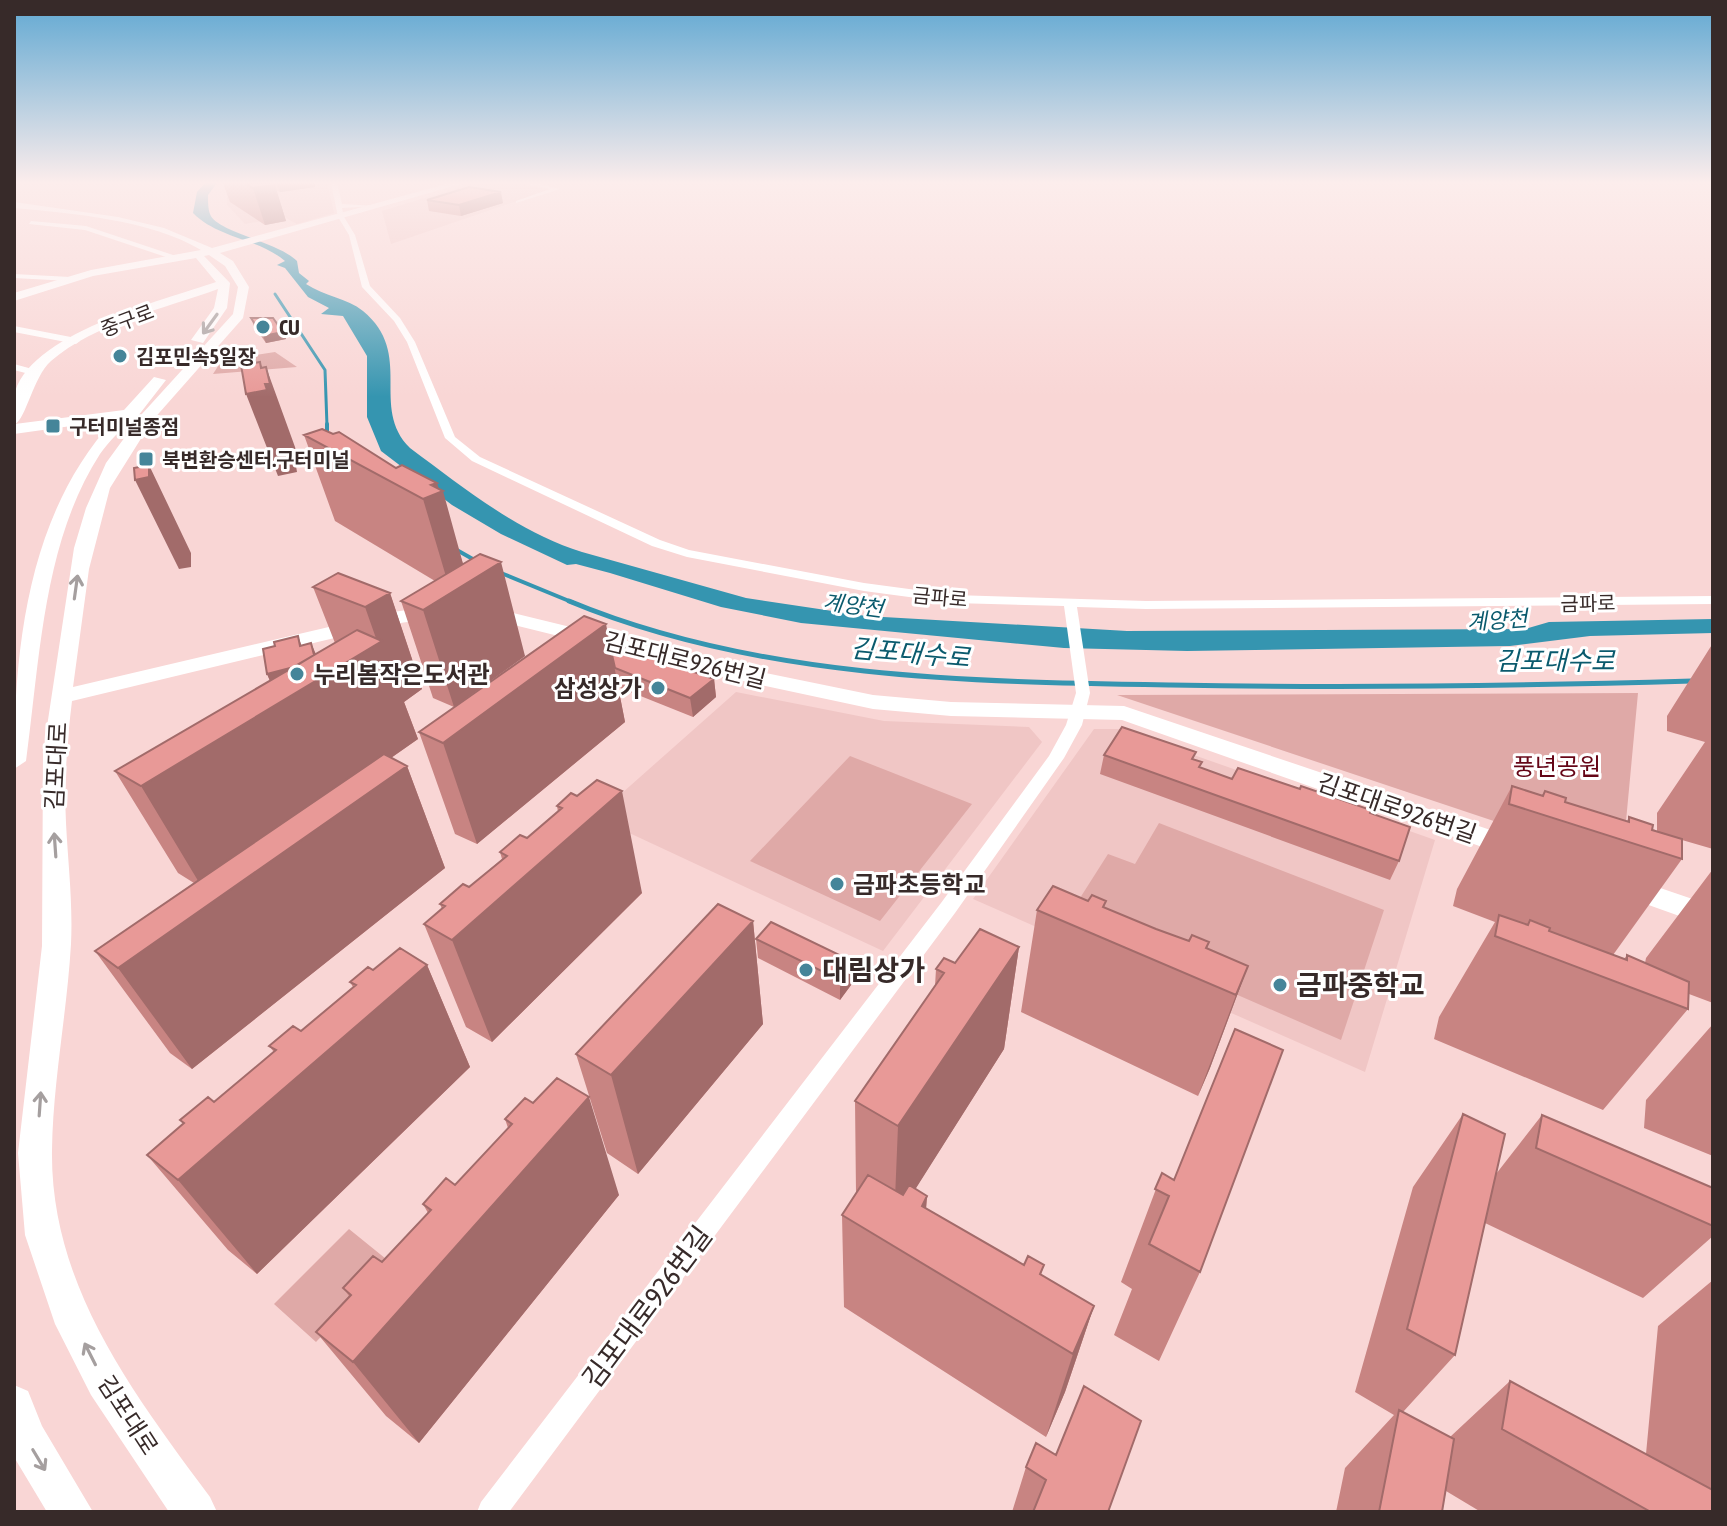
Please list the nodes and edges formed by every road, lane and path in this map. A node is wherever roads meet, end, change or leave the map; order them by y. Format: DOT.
graph roads {
  1 [pos="166,254"];
  2 [pos="201,254"];
  3 [pos="218,254"];
  4 [pos="357,254"];
  5 [pos="196,255"];
  6 [pos="178,258"];
  7 [pos="14,276"];
  8 [pos="70,279"];
  9 [pos="224,283"];
  10 [pos="14,297"];
  11 [pos="14,329"];
  12 [pos="76,341"];
  13 [pos="14,367"];
  14 [pos="33,372"];
  15 [pos="139,412"];
  16 [pos="14,420"];
  17 [pos="14,429"];
  18 [pos="1713,600"];
  19 [pos="1071,611"];
  20 [pos="61,697"];
  21 [pos="1081,702"];
  22 [pos="14,761"];
  23 [pos="1540,857"];
  24 [pos="1599,877"];
  25 [pos="1713,917"];
  26 [pos="24,1168"];
  27 [pos="14,1405"];
  28 [pos="71,1512"];
  29 [pos="195,1512"];
  30 [pos="491,1512"];
  1 -- 6 [label="street"];
  2 -- 5 [label="main road"];
  3 -- 15 [label="main road, 김포대로"];
  4 -- 19 [label="street, 금파로"];
  5 -- 6 [label="main road"];
  5 -- 9 [label="main road, 김포대로"];
  6 -- 8 [label="main road"];
  7 -- 8 [label="street"];
  8 -- 10 [label="main road"];
  9 -- 12 [label="main road, 중구로"];
  9 -- 15 [label="main road, 김포대로, one-way"];
  11 -- 12 [label="street, 중구로"];
  12 -- 14 [label="main road, 중구로"];
  13 -- 14 [label="street"];
  14 -- 16 [label="main road"];
  15 -- 17 [label="main road"];
  20 -- 15 [label="main road, 김포대로, one-way"];
  15 -- 22 [label="main road, 김포대로"];
  18 -- 19 [label="street, 금파로"];
  19 -- 21 [label="street"];
  20 -- 21 [label="main road, 김포대로926번길"];
  26 -- 20 [label="main road, 김포대로, one-way"];
  21 -- 23 [label="main road, 김포대로926번길"];
  21 -- 30 [label="street, 김포대로926번길"];
  24 -- 25 [label="main road"];
  29 -- 26 [label="main road, 김포대로, one-way"];
  27 -- 28 [label="main road, one-way"];
}
